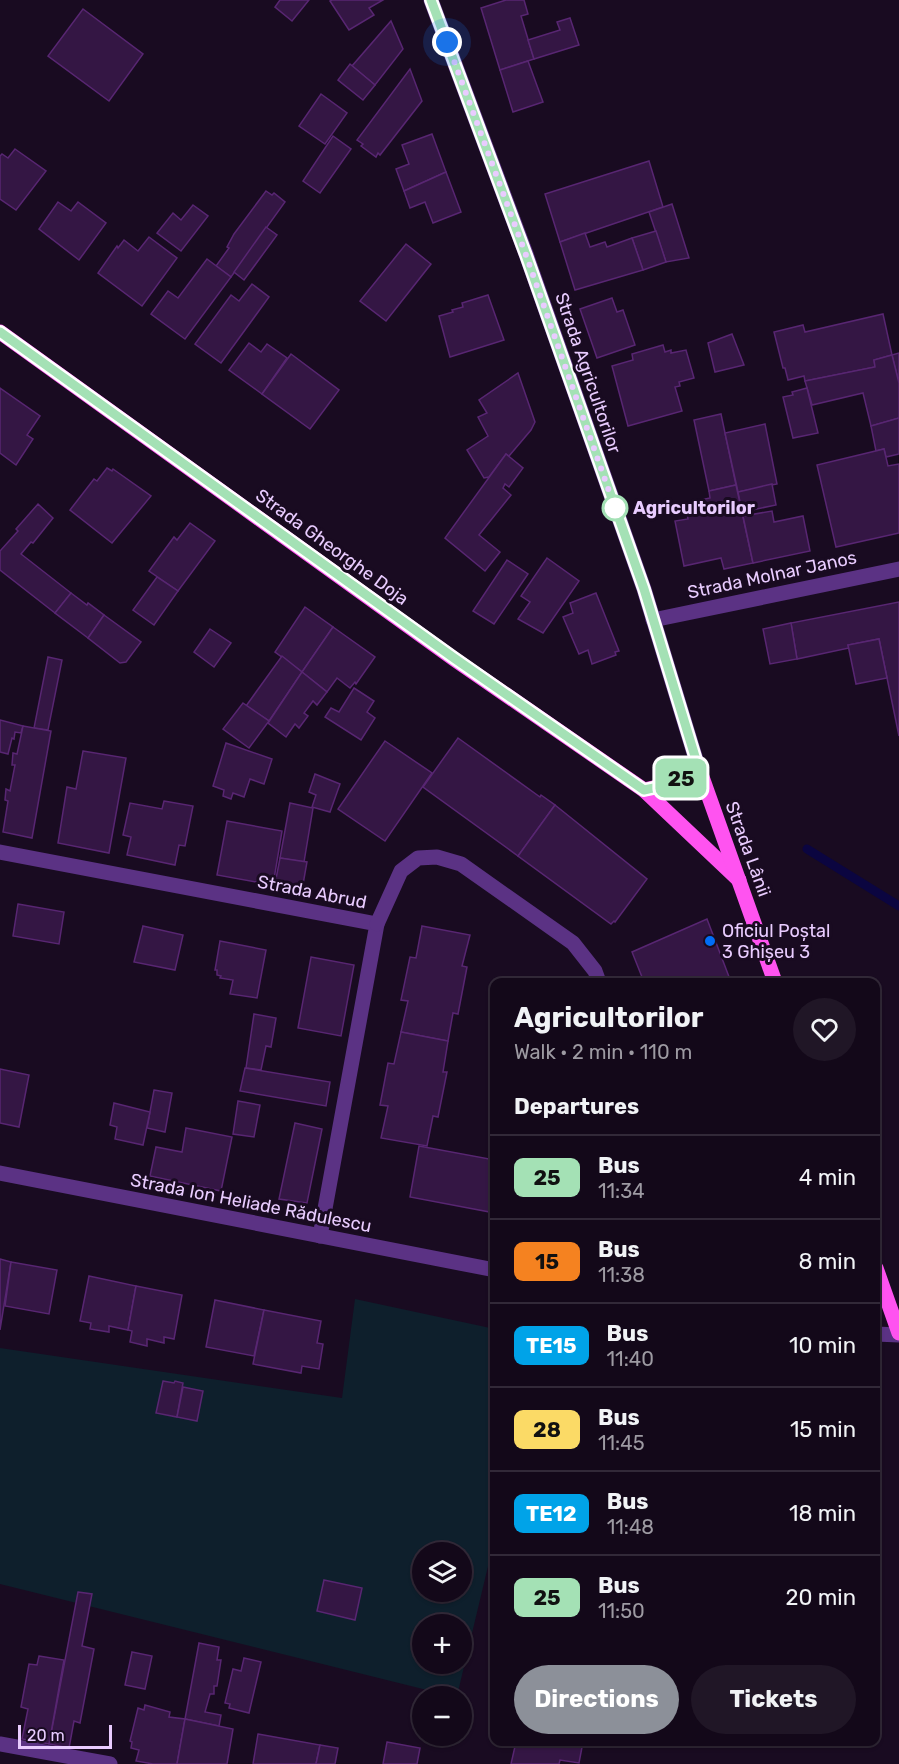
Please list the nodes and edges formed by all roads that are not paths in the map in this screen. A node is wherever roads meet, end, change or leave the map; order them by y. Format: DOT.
graph roads {
  1 [pos="431,0"];
  2 [pos="0,332"];
  3 [pos="899,569"];
  4 [pos="653,620"];
  5 [pos="697,763"];
  6 [pos="644,790"];
  7 [pos="0,852"];
  8 [pos="739,880"];
  9 [pos="376,924"];
  10 [pos="598,978"];
  11 [pos="774,978"];
  12 [pos="0,1173"];
  13 [pos="320,1236"];
  14 [pos="490,1269"];
  15 [pos="880,1279"];
  16 [pos="880,1334"];
  17 [pos="899,1334"];
  18 [pos="0,1744"];
  19 [pos="110,1764"];
  1 -- 4 [label="street, Strada Agricultorilor"];
  2 -- 6 [label="main road, Strada Gheorghe Doja"];
  3 -- 4 [label="street, Strada Molnar Janos"];
  4 -- 5 [label="street, Strada Agricultorilor"];
  5 -- 6 [label="main road"];
  5 -- 8 [label="main road, Strada Lânii"];
  6 -- 8 [label="main road, Strada Gheorghe Doja"];
  7 -- 9 [label="street, Strada Abrud"];
  8 -- 11 [label="main road, Strada Lânii"];
  9 -- 10 [label="street"];
  9 -- 13 [label="street, Strada Abrud"];
  12 -- 13 [label="street, Strada Ion Heliade Rădulescu"];
  13 -- 14 [label="street, Strada Ion Heliade Rădulescu"];
  15 -- 17 [label="main road"];
  16 -- 17 [label="street"];
  18 -- 19 [label="street"];
}
